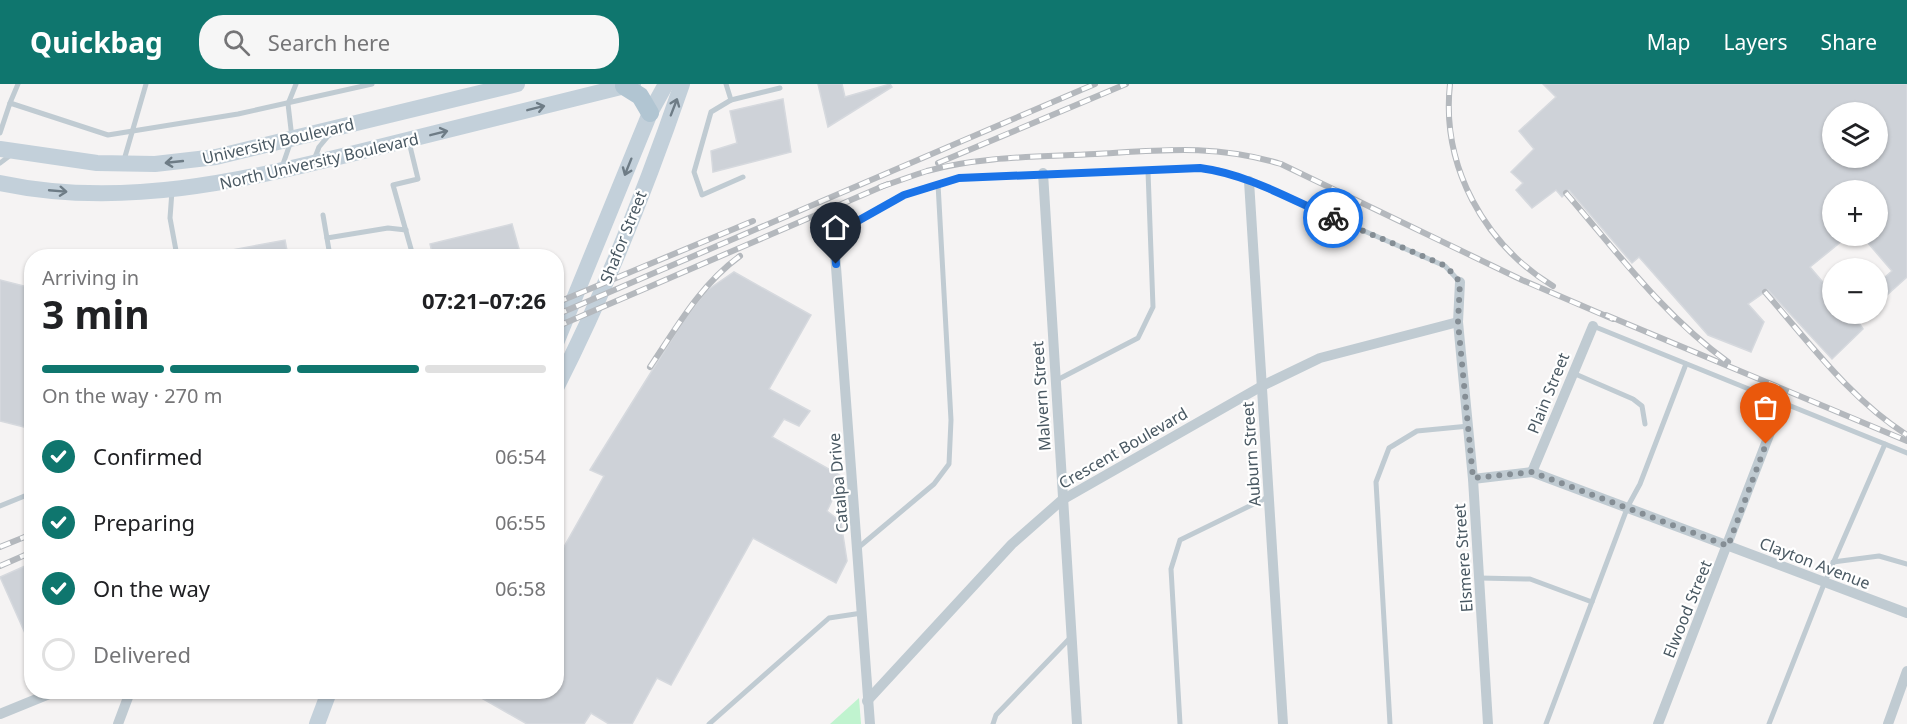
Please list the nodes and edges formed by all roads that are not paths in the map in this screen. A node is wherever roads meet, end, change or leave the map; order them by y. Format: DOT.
graph roads {
  1 [pos="18,84"];
  2 [pos="146,84"];
  3 [pos="296,84"];
  4 [pos="372,84"];
  5 [pos="517,84"];
  6 [pos="666,84"];
  7 [pos="682,84"];
  8 [pos="726,84"];
  9 [pos="629,85"];
  10 [pos="780,88"];
  11 [pos="731,100"];
  12 [pos="10,103"];
  13 [pos="288,104"];
  14 [pos="650,113"];
  15 [pos="334,129"];
  16 [pos="132,131"];
  17 [pos="0,133"];
  18 [pos="292,138"];
  19 [pos="409,140"];
  20 [pos="8,150"];
  21 [pos="123,163"];
  22 [pos="0,164"];
  23 [pos="313,164"];
  24 [pos="1148,171"];
  25 [pos="280,172"];
  26 [pos="1043,173"];
  27 [pos="743,177"];
  28 [pos="1249,181"];
  29 [pos="0,183"];
  30 [pos="938,184"];
  31 [pos="172,189"];
  32 [pos="323,215"];
  33 [pos="406,230"];
  34 [pos="327,238"];
  35 [pos="834,240"];
  36 [pos="176,249"];
  37 [pos="329,249"];
  38 [pos="411,249"];
  39 [pos="1460,282"];
  40 [pos="1458,322"];
  41 [pos="564,323"];
  42 [pos="1593,326"];
  43 [pos="1686,364"];
  44 [pos="564,372"];
  45 [pos="1573,373"];
  46 [pos="1054,381"];
  47 [pos="1262,386"];
  48 [pos="1781,404"];
  49 [pos="1645,424"];
  50 [pos="1469,426"];
  51 [pos="1885,444"];
  52 [pos="1907,453"];
  53 [pos="1532,472"];
  54 [pos="1473,478"];
  55 [pos="24,496"];
  56 [pos="1269,497"];
  57 [pos="1062,500"];
  58 [pos="0,506"];
  59 [pos="1628,506"];
  60 [pos="1728,546"];
  61 [pos="859,548"];
  62 [pos="1833,562"];
  63 [pos="1907,564"];
  64 [pos="1479,578"];
  65 [pos="1824,584"];
  66 [pos="1592,602"];
  67 [pos="862,613"];
  68 [pos="1907,613"];
  69 [pos="1071,637"];
  70 [pos="1907,671"];
  71 [pos="37,699"];
  72 [pos="127,699"];
  73 [pos="326,699"];
  74 [pos="867,701"];
  75 [pos="0,714"];
  76 [pos="118,724"];
  77 [pos="316,724"];
  78 [pos="709,724"];
  79 [pos="870,724"];
  80 [pos="993,724"];
  81 [pos="1077,724"];
  82 [pos="1180,724"];
  83 [pos="1283,724"];
  84 [pos="1390,724"];
  85 [pos="1488,724"];
  86 [pos="1546,724"];
  87 [pos="1658,724"];
  88 [pos="1769,724"];
  89 [pos="1888,724"];
  1 -- 12 [label="lane"];
  2 -- 16 [label="lane"];
  3 -- 13 [label="lane"];
  4 -- 13 [label="lane"];
  5 -- 15 [label="main road, University Boulevard"];
  6 -- 14 [label="main road, Shafor Street"];
  44 -- 7 [label="main road, Shafor Street, one-way"];
  8 -- 11 [label="lane"];
  9 -- 14 [label="main road"];
  19 -- 9 [label="main road, North University Boulevard, one-way"];
  10 -- 11 [label="lane"];
  11 -- 27 [label="lane"];
  12 -- 16 [label="lane"];
  12 -- 17 [label="lane"];
  13 -- 16 [label="lane"];
  13 -- 18 [label="lane"];
  14 -- 41 [label="main road, Shafor Street, one-way"];
  15 -- 18 [label="main road, University Boulevard"];
  15 -- 23 [label="lane"];
  16 -- 21 [label="lane"];
  18 -- 21 [label="main road, University Boulevard, one-way"];
  18 -- 25 [label="lane"];
  19 -- 23 [label="main road, North University Boulevard"];
  19 -- 33 [label="lane"];
  20 -- 21 [label="main road, University Boulevard"];
  20 -- 22 [label="lane"];
  23 -- 25 [label="main road, North University Boulevard"];
  24 -- 26 [label="lane"];
  24 -- 28 [label="lane"];
  24 -- 46 [label="lane"];
  25 -- 31 [label="main road, North University Boulevard"];
  26 -- 30 [label="lane"];
  26 -- 46 [label="street, Malvern Street"];
  28 -- 39 [label="lane"];
  28 -- 47 [label="street, Auburn Street"];
  29 -- 31 [label="main road, North University Boulevard, one-way"];
  30 -- 35 [label="lane"];
  30 -- 61 [label="lane"];
  31 -- 36 [label="lane"];
  32 -- 34 [label="lane"];
  33 -- 34 [label="lane"];
  33 -- 38 [label="lane"];
  34 -- 37 [label="lane"];
  35 -- 61 [label="street, Catalpa Drive"];
  39 -- 40 [label="street, Elsmere Street"];
  40 -- 47 [label="street, Crescent Boulevard"];
  40 -- 50 [label="street, Elsmere Street"];
  42 -- 43 [label="lane"];
  42 -- 45 [label="street, Plain Street"];
  43 -- 48 [label="lane"];
  43 -- 59 [label="lane"];
  45 -- 49 [label="lane"];
  45 -- 53 [label="street, Plain Street"];
  46 -- 57 [label="street, Malvern Street"];
  47 -- 56 [label="street, Auburn Street"];
  47 -- 57 [label="street, Crescent Boulevard"];
  48 -- 51 [label="lane"];
  48 -- 60 [label="street, Elwood Street"];
  50 -- 54 [label="street, Elsmere Street"];
  50 -- 84 [label="lane"];
  51 -- 52 [label="lane"];
  51 -- 62 [label="lane"];
  53 -- 54 [label="street, Clayton Avenue"];
  53 -- 59 [label="street, Clayton Avenue"];
  54 -- 64 [label="street, Elsmere Street"];
  55 -- 58 [label="lane"];
  56 -- 82 [label="lane"];
  56 -- 83 [label="street, Auburn Street"];
  57 -- 69 [label="street, Malvern Street"];
  57 -- 74 [label="street, Crescent Boulevard"];
  59 -- 60 [label="street, Clayton Avenue"];
  59 -- 66 [label="lane"];
  60 -- 65 [label="street, Clayton Avenue"];
  60 -- 87 [label="street, Elwood Street"];
  61 -- 67 [label="street, Catalpa Drive"];
  62 -- 63 [label="lane"];
  62 -- 65 [label="lane"];
  64 -- 66 [label="lane"];
  64 -- 85 [label="street, Elsmere Street"];
  65 -- 68 [label="street, Clayton Avenue"];
  65 -- 88 [label="lane"];
  66 -- 86 [label="lane"];
  67 -- 74 [label="street, Catalpa Drive"];
  67 -- 78 [label="lane"];
  69 -- 80 [label="lane"];
  69 -- 81 [label="street, Malvern Street"];
  70 -- 89 [label="street"];
  71 -- 75 [label="street"];
  72 -- 76 [label="street"];
  73 -- 77 [label="main road"];
  74 -- 79 [label="street, Catalpa Drive"];
}
